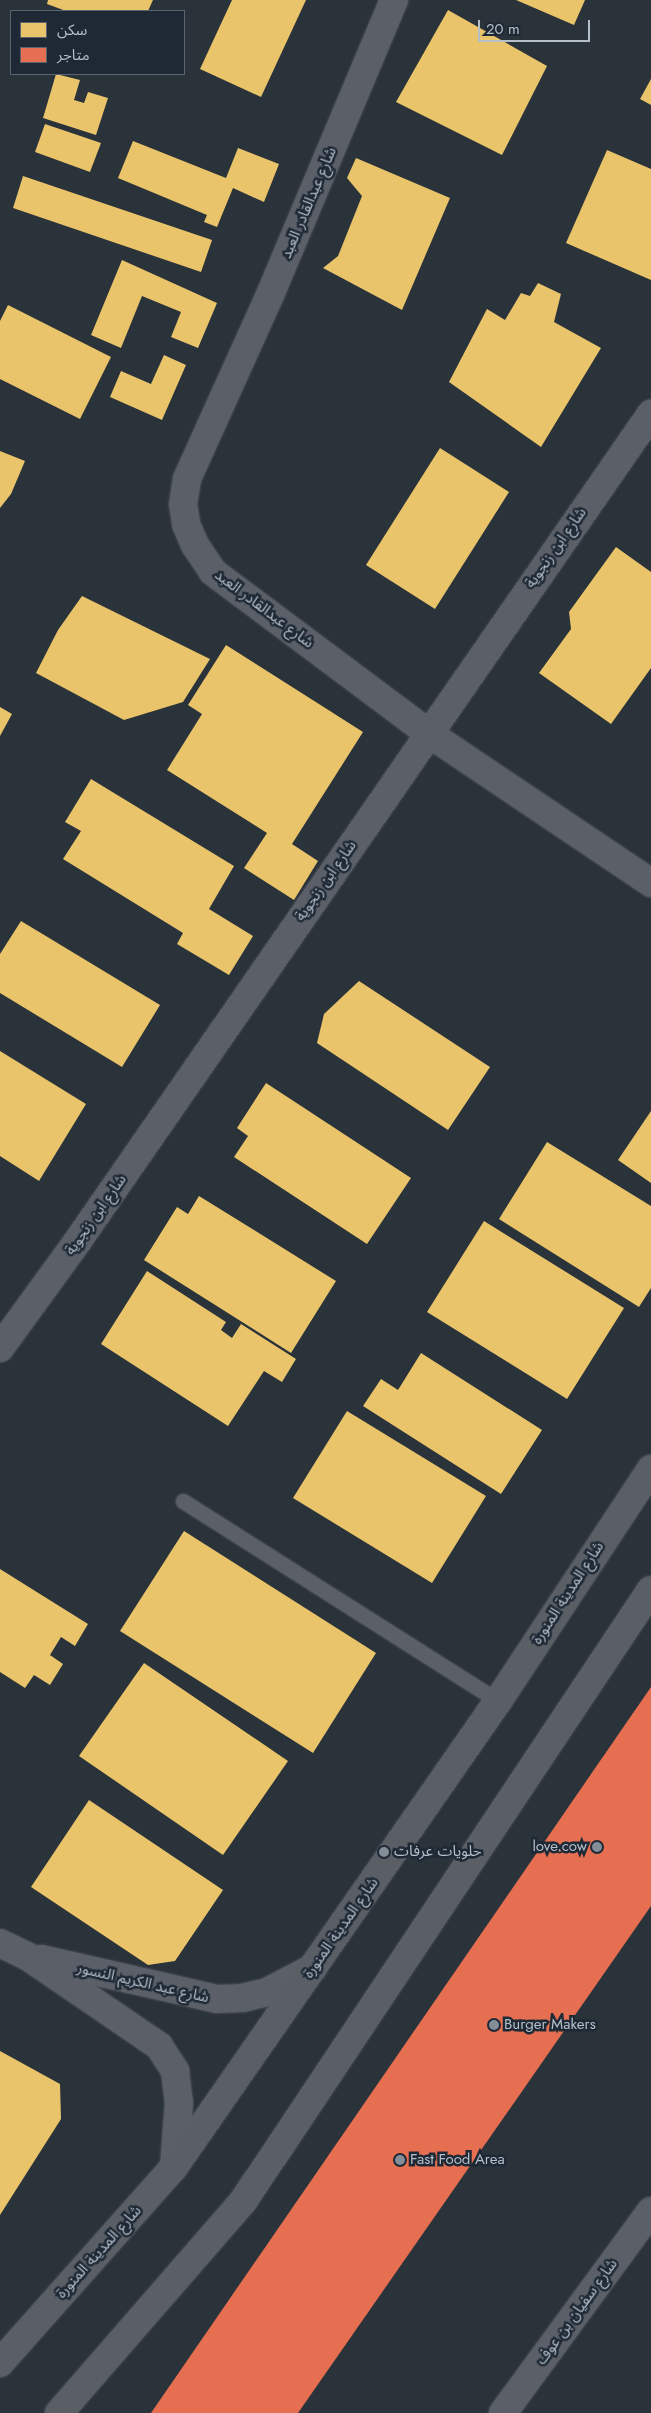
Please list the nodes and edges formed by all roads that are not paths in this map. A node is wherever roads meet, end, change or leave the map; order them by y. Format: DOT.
graph roads {
  1 [pos="394,0"];
  2 [pos="651,414"];
  3 [pos="428,733"];
  4 [pos="651,883"];
  5 [pos="0,1348"];
  6 [pos="651,1470"];
  7 [pos="183,1501"];
  8 [pos="651,1590"];
  9 [pos="498,1701"];
  10 [pos="0,1943"];
  11 [pos="27,1956"];
  12 [pos="313,1968"];
  13 [pos="174,2167"];
  14 [pos="651,2211"];
  15 [pos="0,2363"];
  16 [pos="59,2413"];
  17 [pos="504,2413"];
  1 -- 3 [label="street, شارع عبدالقادر العبد"];
  2 -- 3 [label="street, شارع ابن زنجوية"];
  3 -- 4 [label="street, شارع عبدالقادر العبد"];
  3 -- 5 [label="street, شارع ابن زنجوية"];
  6 -- 9 [label="main road, شارع المدينة المنورة"];
  7 -- 9 [label="lane"];
  8 -- 16 [label="main road"];
  9 -- 12 [label="main road, شارع المدينة المنورة"];
  10 -- 11 [label="street, شارع عبد الكريم النسور"];
  11 -- 12 [label="street, شارع عبد الكريم النسور"];
  11 -- 13 [label="street, شارع عبد الكريم النسور"];
  12 -- 13 [label="main road, شارع المدينة المنورة"];
  13 -- 15 [label="main road, شارع المدينة المنورة"];
  14 -- 17 [label="street, شارع سفيان بن عوف"];
}
